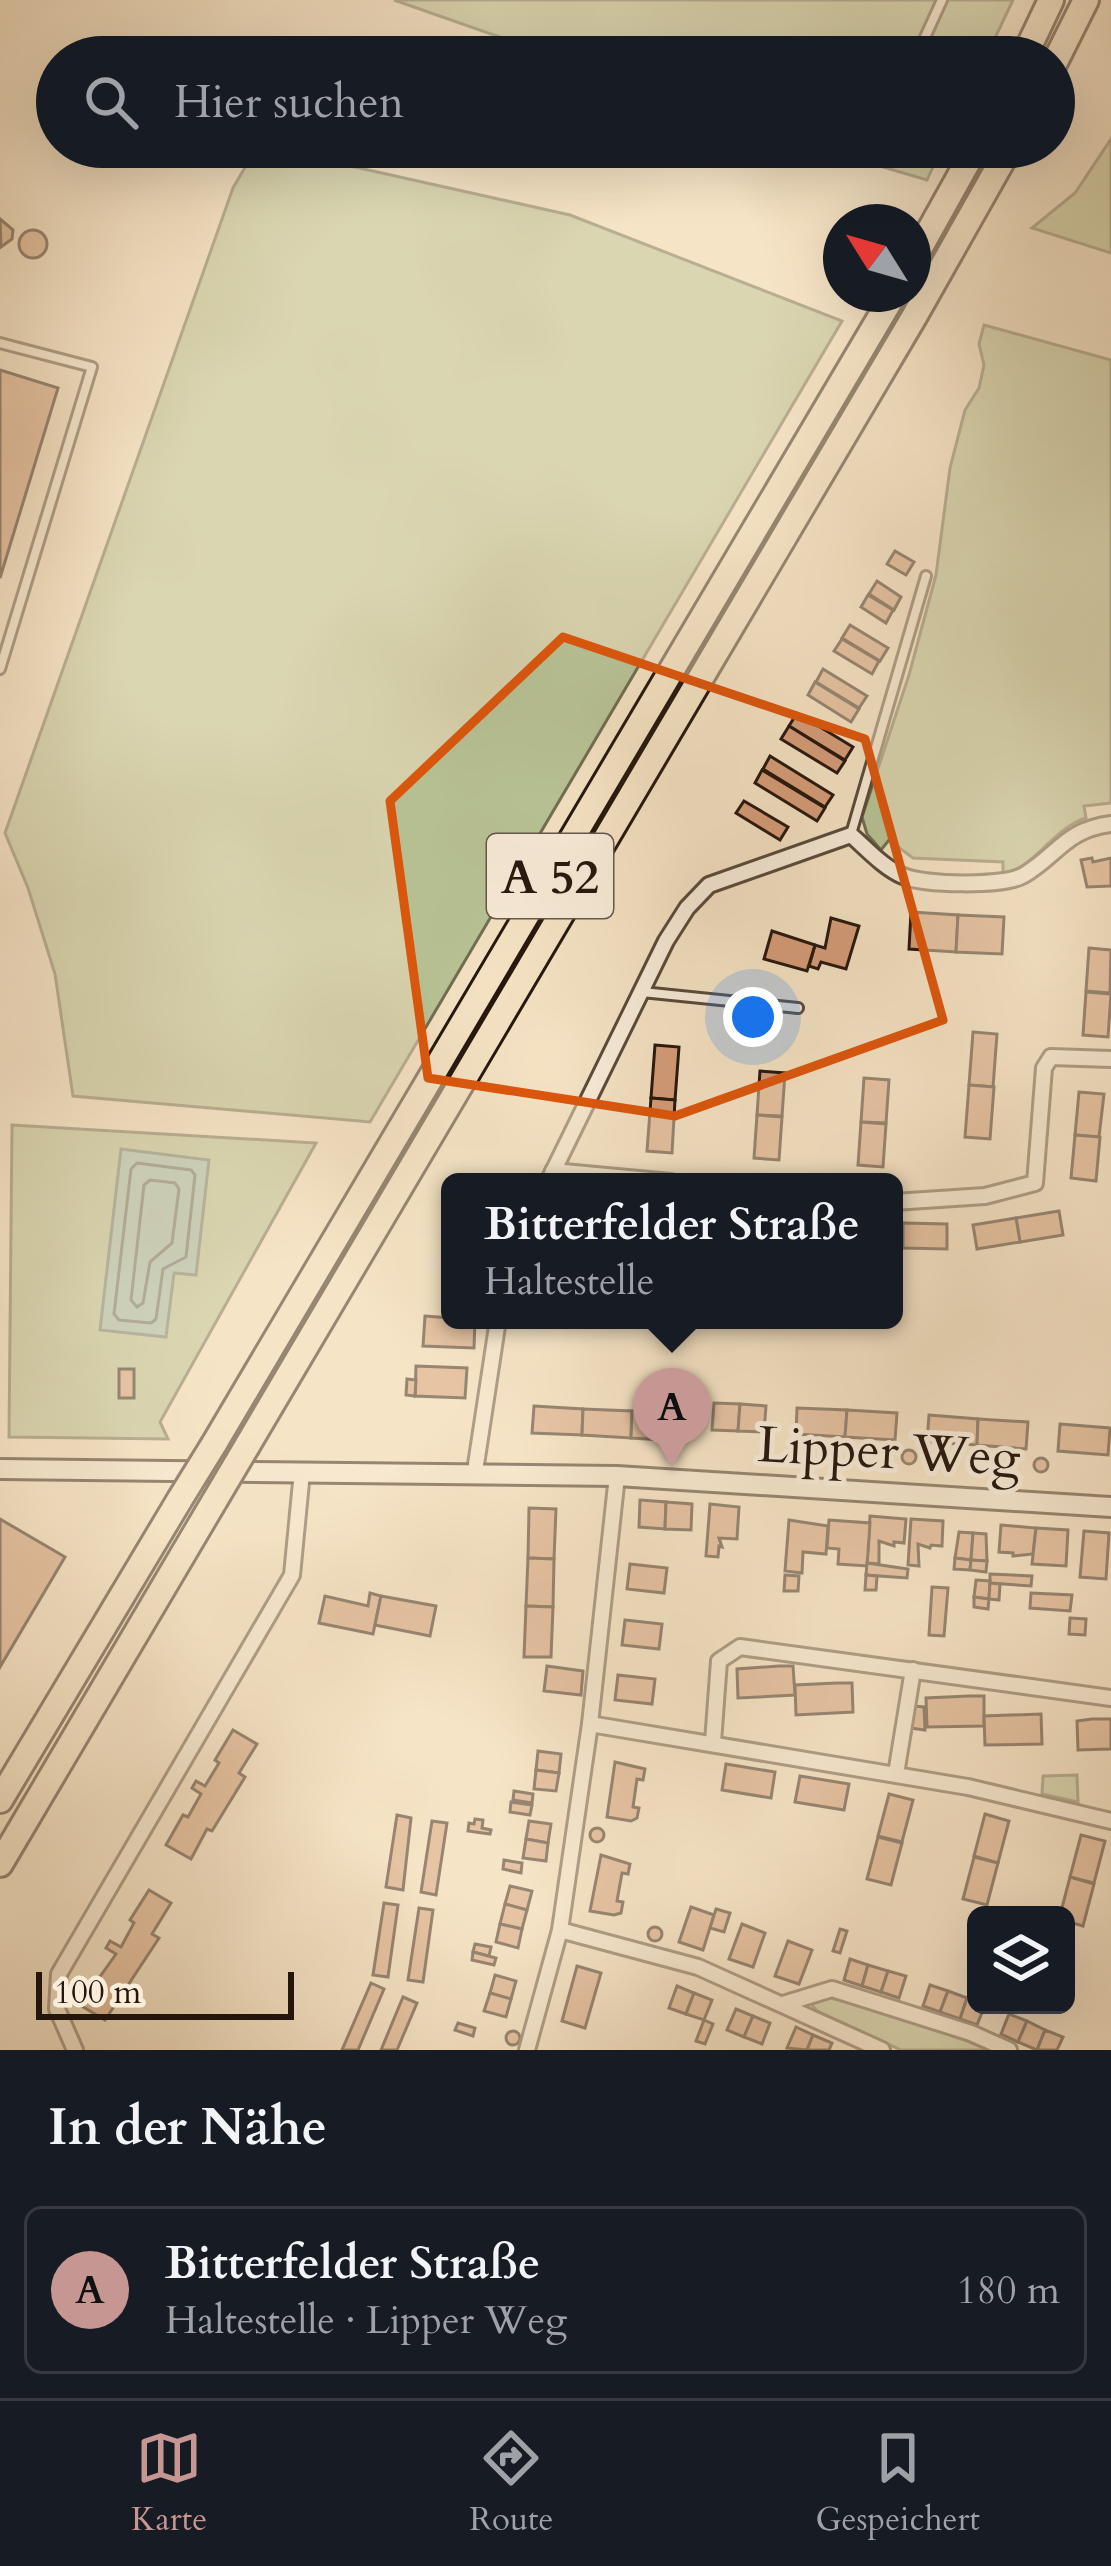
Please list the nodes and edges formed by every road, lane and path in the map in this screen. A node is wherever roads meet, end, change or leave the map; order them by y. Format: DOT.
graph roads {
  1 [pos="942,0"];
  2 [pos="1051,0"];
  3 [pos="1087,0"];
  4 [pos="926,36"];
  5 [pos="1034,36"];
  6 [pos="1068,36"];
  7 [pos="964,168"];
  8 [pos="999,168"];
  9 [pos="931,228"];
  10 [pos="884,312"];
  11 [pos="0,343"];
  12 [pos="926,576"];
  13 [pos="0,669"];
  14 [pos="1111,824"];
  15 [pos="850,835"];
  16 [pos="641,992"];
  17 [pos="798,1008"];
  18 [pos="1111,1059"];
  19 [pos="553,1173"];
  20 [pos="903,1201"];
  21 [pos="498,1329"];
  22 [pos="0,1469"];
  23 [pos="475,1471"];
  24 [pos="302,1472"];
  25 [pos="617,1476"];
  26 [pos="1111,1507"];
  27 [pos="914,1670"];
  28 [pos="1111,1698"];
  29 [pos="590,1724"];
  30 [pos="713,1742"];
  31 [pos="896,1774"];
  32 [pos="46,1786"];
  33 [pos="0,1799"];
  34 [pos="1111,1821"];
  35 [pos="0,1864"];
  36 [pos="0,1885"];
  37 [pos="560,1930"];
  38 [pos="783,2004"];
  39 [pos="75,2050"];
  40 [pos="527,2050"];
  41 [pos="882,2050"];
  42 [pos="1009,2050"];
  1 -- 4 [label="lane"];
  2 -- 5 [label="highway"];
  3 -- 6 [label="highway"];
  7 -- 9 [label="highway"];
  8 -- 32 [label="highway, A 52, bridge"];
  10 -- 33 [label="highway, A 52, bridge"];
  11 -- 13 [label="lane"];
  12 -- 15 [label="lane"];
  14 -- 15 [label="street"];
  15 -- 16 [label="street"];
  16 -- 17 [label="lane"];
  16 -- 19 [label="street"];
  18 -- 20 [label="street"];
  21 -- 23 [label="street"];
  22 -- 24 [label="street, Lipper Weg"];
  23 -- 24 [label="street, Lipper Weg"];
  23 -- 25 [label="street, Lipper Weg"];
  24 -- 39 [label="street"];
  25 -- 26 [label="street, Lipper Weg"];
  25 -- 29 [label="street"];
  27 -- 28 [label="street"];
  27 -- 30 [label="street"];
  27 -- 31 [label="street"];
  29 -- 30 [label="street"];
  29 -- 37 [label="street"];
  30 -- 31 [label="street"];
  31 -- 34 [label="street"];
  32 -- 35 [label="highway, A 52"];
  32 -- 36 [label="highway"];
  37 -- 38 [label="street"];
  37 -- 40 [label="street"];
  38 -- 41 [label="street"];
  38 -- 42 [label="street"];
}
